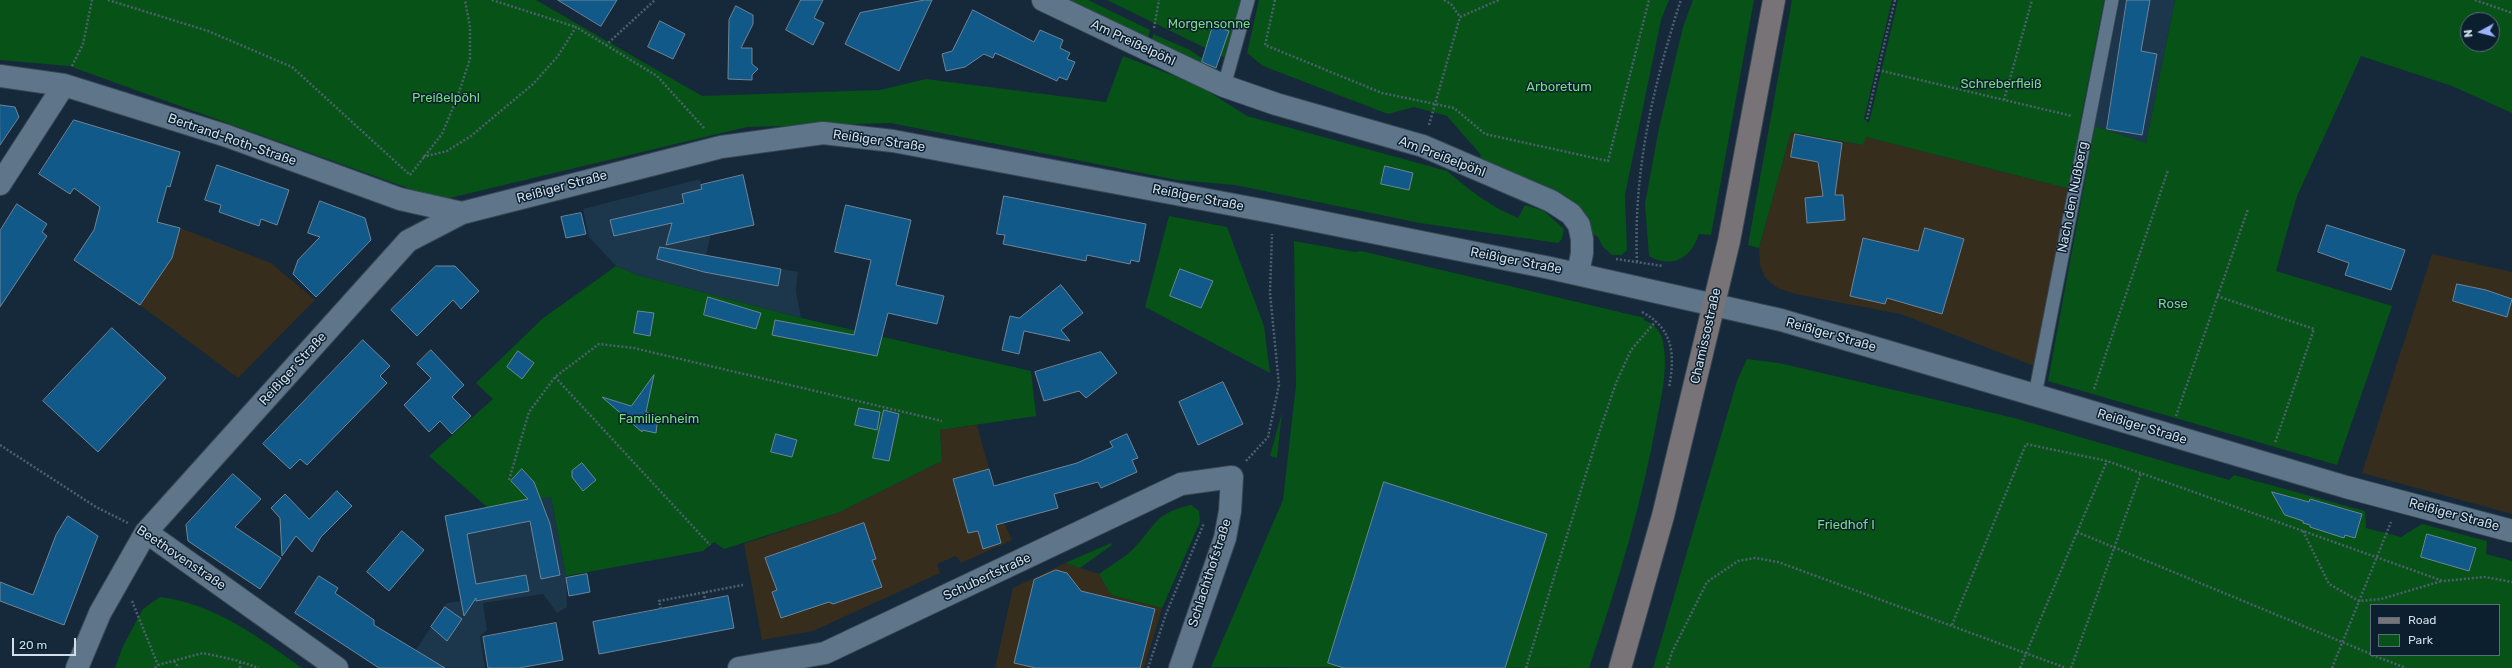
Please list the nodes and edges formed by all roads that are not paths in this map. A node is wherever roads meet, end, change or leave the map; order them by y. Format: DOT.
graph roads {
  1 [pos="1043,0"];
  2 [pos="1248,0"];
  3 [pos="1774,0"];
  4 [pos="2112,0"];
  5 [pos="0,76"];
  6 [pos="64,85"];
  7 [pos="1224,86"];
  8 [pos="0,184"];
  9 [pos="462,213"];
  10 [pos="1578,274"];
  11 [pos="1713,304"];
  12 [pos="2035,395"];
  13 [pos="1232,477"];
  14 [pos="2512,531"];
  15 [pos="146,532"];
  16 [pos="824,661"];
  17 [pos="77,668"];
  18 [pos="337,668"];
  19 [pos="739,668"];
  20 [pos="1180,668"];
  21 [pos="1620,668"];
  1 -- 7 [label="street, Am Preißelpöhl"];
  2 -- 7 [label="lane"];
  3 -- 11 [label="street, Chamissostraße"];
  4 -- 12 [label="lane, Nach den Nußberg"];
  5 -- 6 [label="street, Bertrand-Roth-Straße"];
  6 -- 8 [label="street"];
  6 -- 9 [label="street, Bertrand-Roth-Straße"];
  7 -- 10 [label="street, Am Preißelpöhl"];
  9 -- 10 [label="street, Reißiger Straße"];
  9 -- 15 [label="street, Reißiger Straße"];
  10 -- 11 [label="street, Reißiger Straße"];
  11 -- 12 [label="street, Reißiger Straße"];
  11 -- 21 [label="street, Chamissostraße"];
  12 -- 14 [label="street, Reißiger Straße"];
  13 -- 16 [label="street, Schubertstraße"];
  13 -- 20 [label="street, Schlachthofstraße"];
  15 -- 17 [label="street, Reißiger Straße"];
  15 -- 18 [label="street, Beethovenstraße"];
  16 -- 19 [label="street, Schubertstraße"];
}
